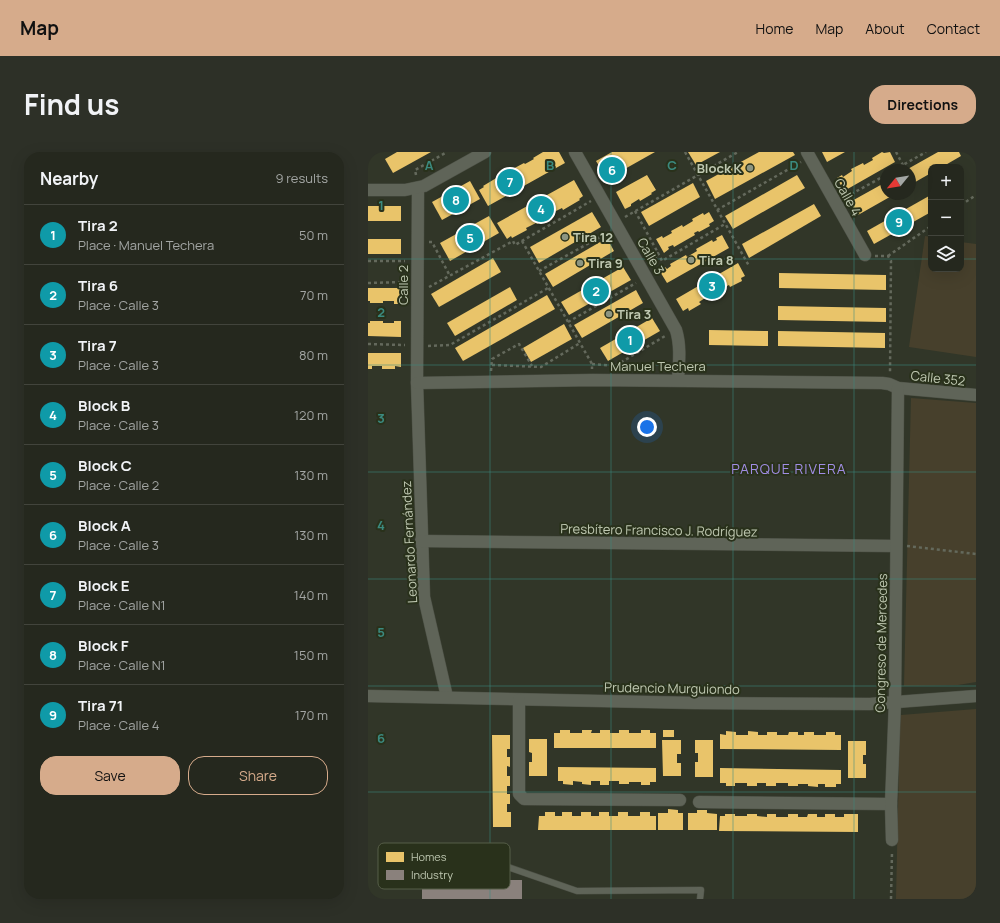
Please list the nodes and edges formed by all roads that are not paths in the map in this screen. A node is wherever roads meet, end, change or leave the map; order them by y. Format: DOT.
graph roads {
  1 [pos="485,152"];
  2 [pos="575,152"];
  3 [pos="808,154"];
  4 [pos="418,188"];
  5 [pos="368,190"];
  6 [pos="865,255"];
  7 [pos="678,380"];
  8 [pos="416,383"];
  9 [pos="898,388"];
  10 [pos="976,395"];
  11 [pos="421,541"];
  12 [pos="896,546"];
  13 [pos="368,696"];
  14 [pos="976,696"];
  15 [pos="447,697"];
  16 [pos="519,700"];
  17 [pos="895,701"];
  18 [pos="680,800"];
  19 [pos="699,802"];
  20 [pos="891,804"];
  21 [pos="892,840"];
  22 [pos="510,868"];
  23 [pos="700,899"];
  1 -- 4 [label="street"];
  2 -- 7 [label="street, Calle 3"];
  3 -- 6 [label="street, Calle 4"];
  4 -- 5 [label="street"];
  4 -- 8 [label="street, Calle 2"];
  7 -- 8 [label="street, Manuel Techera"];
  7 -- 9 [label="street, Manuel Techera"];
  8 -- 11 [label="street, Leonardo Fernández"];
  9 -- 10 [label="street, Calle 352"];
  9 -- 12 [label="street, Congreso de Mercedes"];
  11 -- 12 [label="street, Presbítero Francisco J. Rodríguez"];
  11 -- 15 [label="street, Leonardo Fernández"];
  12 -- 17 [label="street, Congreso de Mercedes"];
  13 -- 15 [label="street, Prudencio Murguiondo"];
  14 -- 17 [label="street, Prudencio Murguiondo"];
  15 -- 16 [label="street, Prudencio Murguiondo"];
  16 -- 17 [label="street, Prudencio Murguiondo"];
  16 -- 18 [label="street"];
  17 -- 20 [label="street, Congreso de Mercedes"];
  19 -- 20 [label="street"];
  20 -- 21 [label="street, Congreso de Mercedes"];
  22 -- 23 [label="lane"];
}
